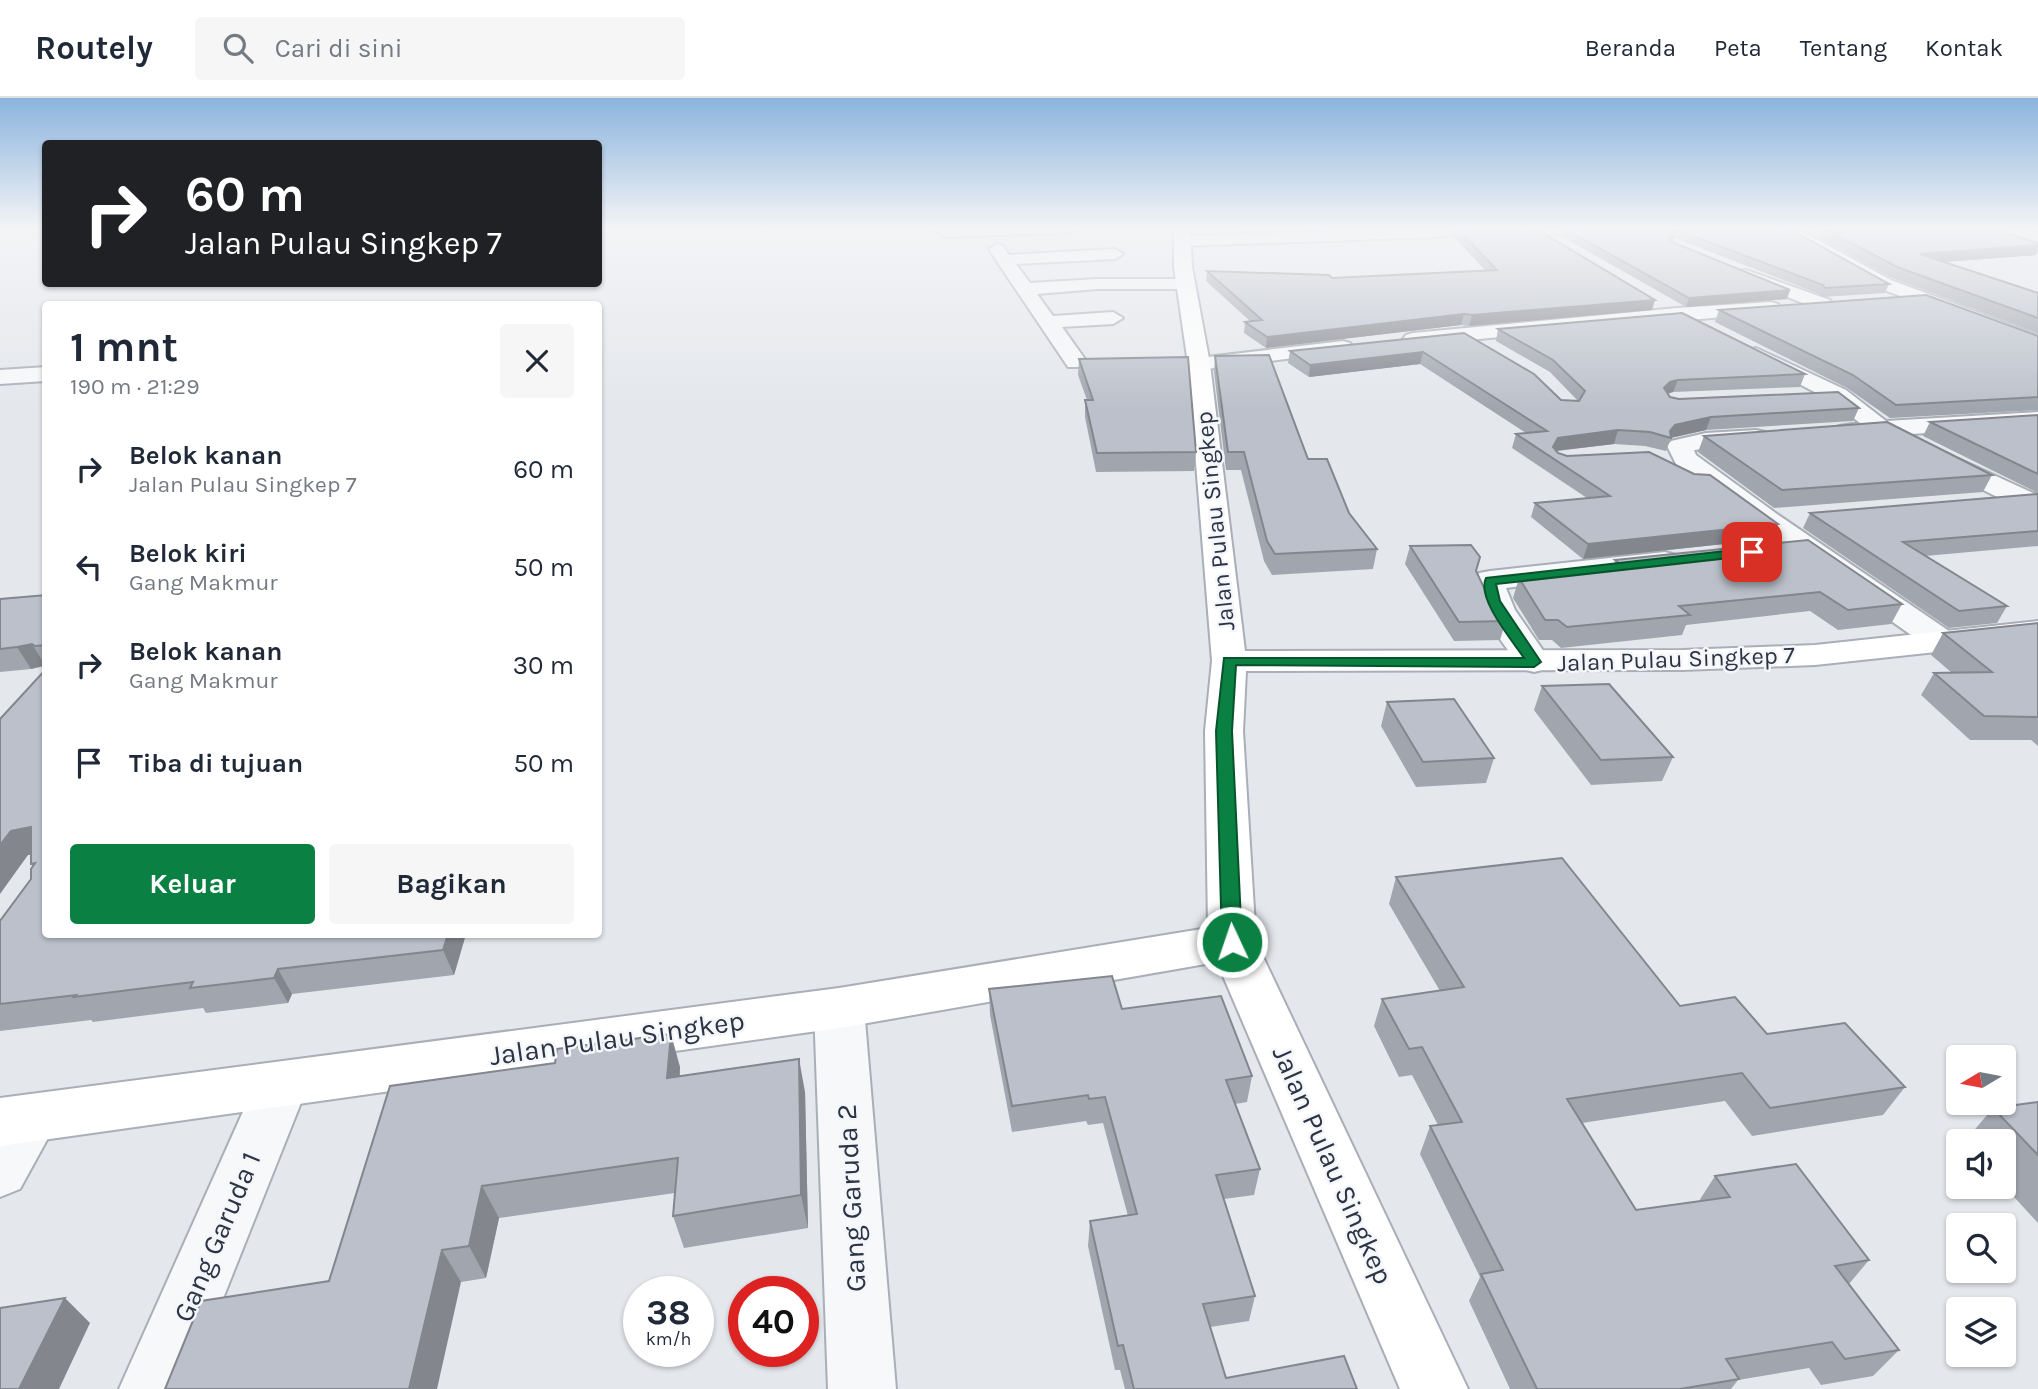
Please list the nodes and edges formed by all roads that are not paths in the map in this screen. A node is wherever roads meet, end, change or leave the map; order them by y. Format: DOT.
graph roads {
  1 [pos="1050,287"];
  2 [pos="1187,287"];
  3 [pos="1782,287"];
  4 [pos="1894,287"];
  5 [pos="1025,289"];
  6 [pos="1649,299"];
  7 [pos="1919,299"];
  8 [pos="1878,301"];
  9 [pos="1677,314"];
  10 [pos="1113,318"];
  11 [pos="1048,322"];
  12 [pos="1714,332"];
  13 [pos="1462,334"];
  14 [pos="1398,341"];
  15 [pos="2038,342"];
  16 [pos="1360,345"];
  17 [pos="1739,345"];
  18 [pos="1493,351"];
  19 [pos="1076,362"];
  20 [pos="1199,364"];
  21 [pos="42,374"];
  22 [pos="0,377"];
  23 [pos="1838,395"];
  24 [pos="1796,397"];
  25 [pos="2038,419"];
  26 [pos="1884,429"];
  27 [pos="1829,432"];
  28 [pos="1775,436"];
  29 [pos="1663,462"];
  30 [pos="2031,499"];
  31 [pos="1742,501"];
  32 [pos="1969,504"];
  33 [pos="1806,532"];
  34 [pos="1765,551"];
  35 [pos="1698,558"];
  36 [pos="2038,631"];
  37 [pos="1940,640"];
  38 [pos="1229,661"];
  39 [pos="1534,662"];
  40 [pos="1232,942"];
  41 [pos="839,1007"];
  42 [pos="281,1085"];
  43 [pos="16,1120"];
  44 [pos="0,1171"];
  45 [pos="153,1389"];
  46 [pos="862,1389"];
  47 [pos="1434,1389"];
  1 -- 5 [label="street"];
  2 -- 20 [label="street, Jalan Pulau Singkep"];
  3 -- 9 [label="street"];
  4 -- 7 [label="street"];
  5 -- 11 [label="street"];
  6 -- 9 [label="street"];
  7 -- 8 [label="street"];
  7 -- 15 [label="street"];
  9 -- 12 [label="street"];
  9 -- 13 [label="street"];
  10 -- 11 [label="street"];
  11 -- 19 [label="street"];
  13 -- 14 [label="street"];
  13 -- 18 [label="street"];
  16 -- 20 [label="street"];
  17 -- 23 [label="street"];
  20 -- 38 [label="street, Jalan Pulau Singkep"];
  21 -- 22 [label="street"];
  23 -- 24 [label="street"];
  23 -- 26 [label="street"];
  25 -- 26 [label="street"];
  26 -- 27 [label="street"];
  26 -- 30 [label="street"];
  28 -- 31 [label="street"];
  29 -- 31 [label="street"];
  30 -- 32 [label="street"];
  31 -- 33 [label="street"];
  33 -- 34 [label="street"];
  33 -- 37 [label="street"];
  35 -- 39 [label="street"];
  36 -- 37 [label="street, Jalan Pulau Singkep 7"];
  37 -- 39 [label="street, Jalan Pulau Singkep 7"];
  38 -- 39 [label="street, Jalan Pulau Singkep 7"];
  38 -- 40 [label="street, Jalan Pulau Singkep"];
  40 -- 41 [label="street, Jalan Pulau Singkep"];
  40 -- 47 [label="street, Jalan Pulau Singkep"];
  41 -- 42 [label="street, Jalan Pulau Singkep"];
  41 -- 46 [label="street, Gang Garuda 2"];
  42 -- 43 [label="street, Jalan Pulau Singkep"];
  42 -- 45 [label="street, Gang Garuda 1"];
  43 -- 44 [label="street"];
}
